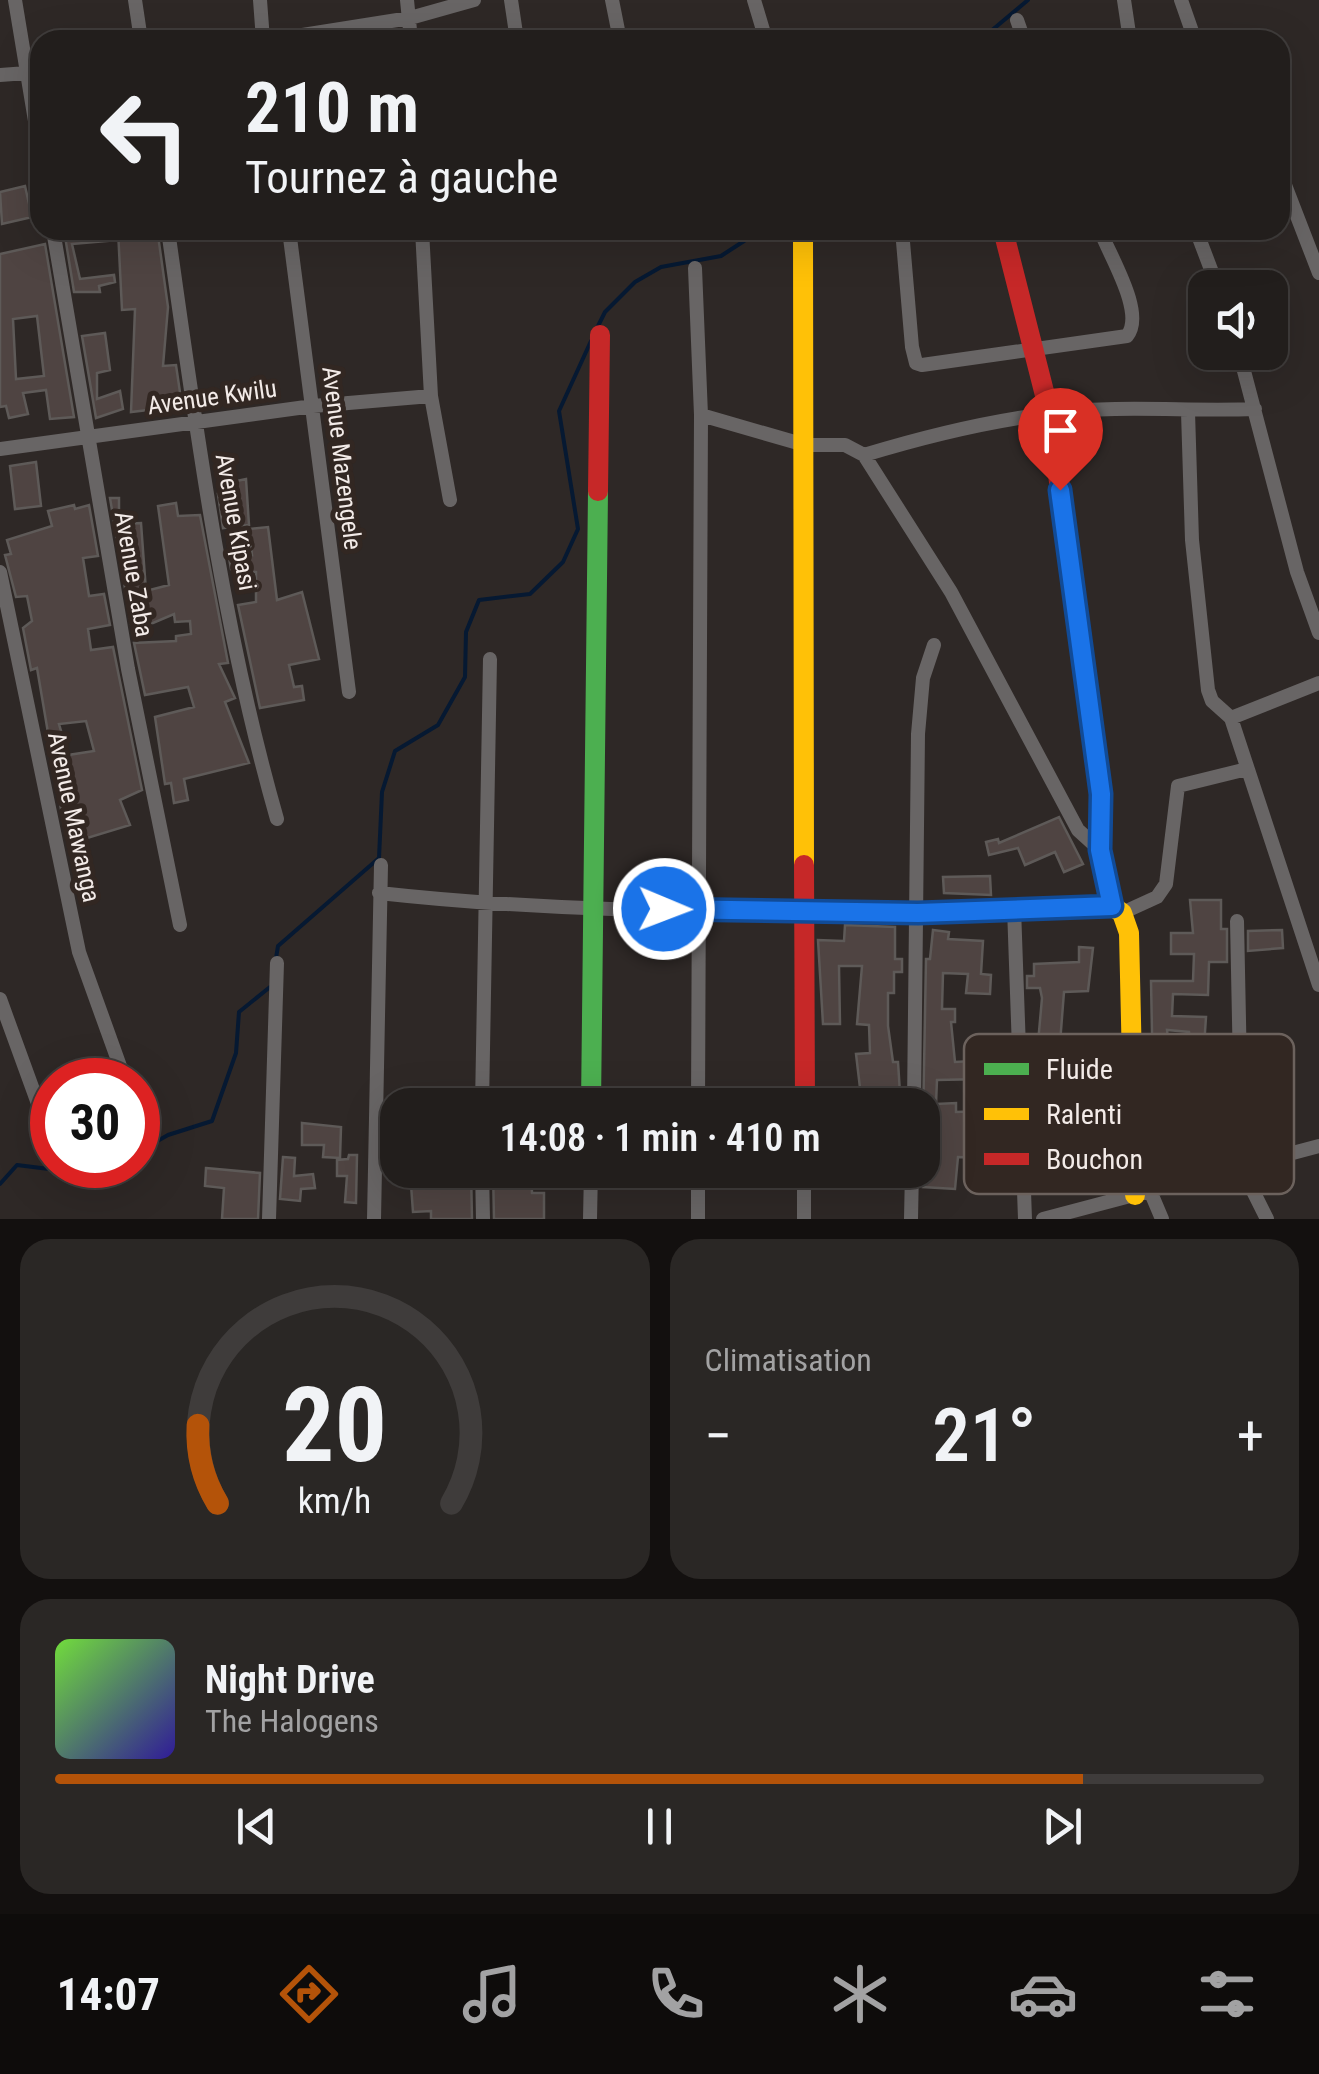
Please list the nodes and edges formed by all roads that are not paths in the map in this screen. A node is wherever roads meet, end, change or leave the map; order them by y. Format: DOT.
graph roads {
  1 [pos="15,0"];
  2 [pos="135,0"];
  3 [pos="260,0"];
  4 [pos="407,0"];
  5 [pos="474,0"];
  6 [pos="510,0"];
  7 [pos="612,0"];
  8 [pos="754,0"];
  9 [pos="1124,0"];
  10 [pos="1180,0"];
  11 [pos="410,18"];
  12 [pos="1017,20"];
  13 [pos="140,30"];
  14 [pos="262,30"];
  15 [pos="334,30"];
  16 [pos="411,30"];
  17 [pos="515,30"];
  18 [pos="618,30"];
  19 [pos="763,30"];
  20 [pos="1020,30"];
  21 [pos="1128,30"];
  22 [pos="1191,30"];
  23 [pos="30,57"];
  24 [pos="30,72"];
  25 [pos="0,75"];
  26 [pos="1290,198"];
  27 [pos="55,240"];
  28 [pos="169,240"];
  29 [pos="290,240"];
  30 [pos="423,240"];
  31 [pos="803,240"];
  32 [pos="903,240"];
  33 [pos="1006,240"];
  34 [pos="1104,240"];
  35 [pos="1200,240"];
  36 [pos="695,268"];
  37 [pos="1211,270"];
  38 [pos="1319,272"];
  39 [pos="600,335"];
  40 [pos="1033,348"];
  41 [pos="1245,370"];
  42 [pos="431,396"];
  43 [pos="313,406"];
  44 [pos="1255,409"];
  45 [pos="1188,412"];
  46 [pos="1050,414"];
  47 [pos="701,416"];
  48 [pos="195,421"];
  49 [pos="86,437"];
  50 [pos="805,445"];
  51 [pos="0,449"];
  52 [pos="864,455"];
  53 [pos="450,500"];
  54 [pos="0,572"];
  55 [pos="1319,633"];
  56 [pos="934,645"];
  57 [pos="490,659"];
  58 [pos="1319,683"];
  59 [pos="349,692"];
  60 [pos="1231,718"];
  61 [pos="1247,770"];
  62 [pos="278,820"];
  63 [pos="1100,850"];
  64 [pos="381,865"];
  65 [pos="379,893"];
  66 [pos="486,905"];
  67 [pos="594,907"];
  68 [pos="1014,908"];
  69 [pos="698,910"];
  70 [pos="1117,910"];
  71 [pos="805,913"];
  72 [pos="918,913"];
  73 [pos="1237,921"];
  74 [pos="180,924"];
  75 [pos="277,963"];
  76 [pos="1319,985"];
  77 [pos="0,1000"];
  78 [pos="1018,1034"];
  79 [pos="1134,1034"];
  80 [pos="1239,1034"];
  81 [pos="117,1058"];
  82 [pos="30,1082"];
  83 [pos="482,1088"];
  84 [pos="592,1088"];
  85 [pos="698,1088"];
  86 [pos="804,1088"];
  87 [pos="914,1088"];
  88 [pos="1319,1146"];
  89 [pos="1294,1153"];
  90 [pos="482,1188"];
  91 [pos="590,1188"];
  92 [pos="698,1188"];
  93 [pos="804,1188"];
  94 [pos="912,1188"];
  95 [pos="1024,1194"];
  96 [pos="1143,1194"];
  97 [pos="1254,1194"];
  98 [pos="270,1219"];
  99 [pos="374,1219"];
  100 [pos="483,1219"];
  101 [pos="590,1219"];
  102 [pos="698,1219"];
  103 [pos="804,1219"];
  104 [pos="911,1219"];
  105 [pos="1025,1219"];
  106 [pos="1043,1219"];
  107 [pos="1162,1219"];
  108 [pos="1267,1219"];
  1 -- 23 [label="street"];
  2 -- 13 [label="street"];
  3 -- 14 [label="street"];
  4 -- 11 [label="street"];
  5 -- 11 [label="street"];
  6 -- 17 [label="street"];
  7 -- 18 [label="street"];
  8 -- 19 [label="street"];
  9 -- 21 [label="street"];
  10 -- 22 [label="street"];
  11 -- 15 [label="street"];
  11 -- 16 [label="street"];
  12 -- 20 [label="street"];
  24 -- 25 [label="street"];
  26 -- 38 [label="street"];
  27 -- 49 [label="street, Avenue Zaba"];
  28 -- 48 [label="street, Avenue Kipasi"];
  29 -- 43 [label="street, Avenue Mazengele"];
  30 -- 42 [label="street"];
  31 -- 50 [label="street"];
  32 -- 40 [label="street"];
  33 -- 40 [label="street"];
  34 -- 40 [label="street"];
  35 -- 37 [label="street"];
  36 -- 47 [label="street"];
  39 -- 67 [label="street"];
  40 -- 46 [label="street"];
  41 -- 44 [label="street"];
  42 -- 43 [label="street, Avenue Kwilu"];
  42 -- 53 [label="street"];
  43 -- 48 [label="street, Avenue Kwilu"];
  43 -- 59 [label="street, Avenue Mazengele"];
  44 -- 45 [label="street"];
  44 -- 55 [label="street"];
  45 -- 46 [label="street"];
  45 -- 60 [label="street"];
  46 -- 52 [label="street"];
  46 -- 63 [label="street"];
  47 -- 50 [label="street"];
  47 -- 69 [label="street"];
  48 -- 49 [label="street, Avenue Kwilu"];
  48 -- 62 [label="street, Avenue Kipasi"];
  49 -- 51 [label="street, Avenue Kwilu"];
  49 -- 74 [label="street, Avenue Zaba"];
  50 -- 52 [label="street"];
  50 -- 71 [label="street"];
  52 -- 63 [label="street"];
  54 -- 81 [label="street, Avenue Mawanga"];
  56 -- 72 [label="street"];
  57 -- 66 [label="street"];
  58 -- 60 [label="street"];
  60 -- 61 [label="street"];
  61 -- 70 [label="street"];
  61 -- 76 [label="street"];
  63 -- 70 [label="street"];
  64 -- 65 [label="street"];
  65 -- 66 [label="street"];
  65 -- 99 [label="street"];
  66 -- 67 [label="street"];
  66 -- 83 [label="street"];
  67 -- 69 [label="street"];
  67 -- 84 [label="street"];
  68 -- 70 [label="street"];
  68 -- 72 [label="street"];
  68 -- 78 [label="street"];
  69 -- 71 [label="street"];
  69 -- 85 [label="street"];
  70 -- 79 [label="street"];
  71 -- 72 [label="street"];
  71 -- 86 [label="street"];
  72 -- 87 [label="street"];
  73 -- 80 [label="street"];
  75 -- 98 [label="street"];
  77 -- 82 [label="street"];
  88 -- 89 [label="street"];
  90 -- 100 [label="street"];
  91 -- 101 [label="street"];
  92 -- 102 [label="street"];
  93 -- 103 [label="street"];
  94 -- 104 [label="street"];
  95 -- 105 [label="street"];
  96 -- 106 [label="street"];
  96 -- 107 [label="street"];
  97 -- 108 [label="street"];
}
